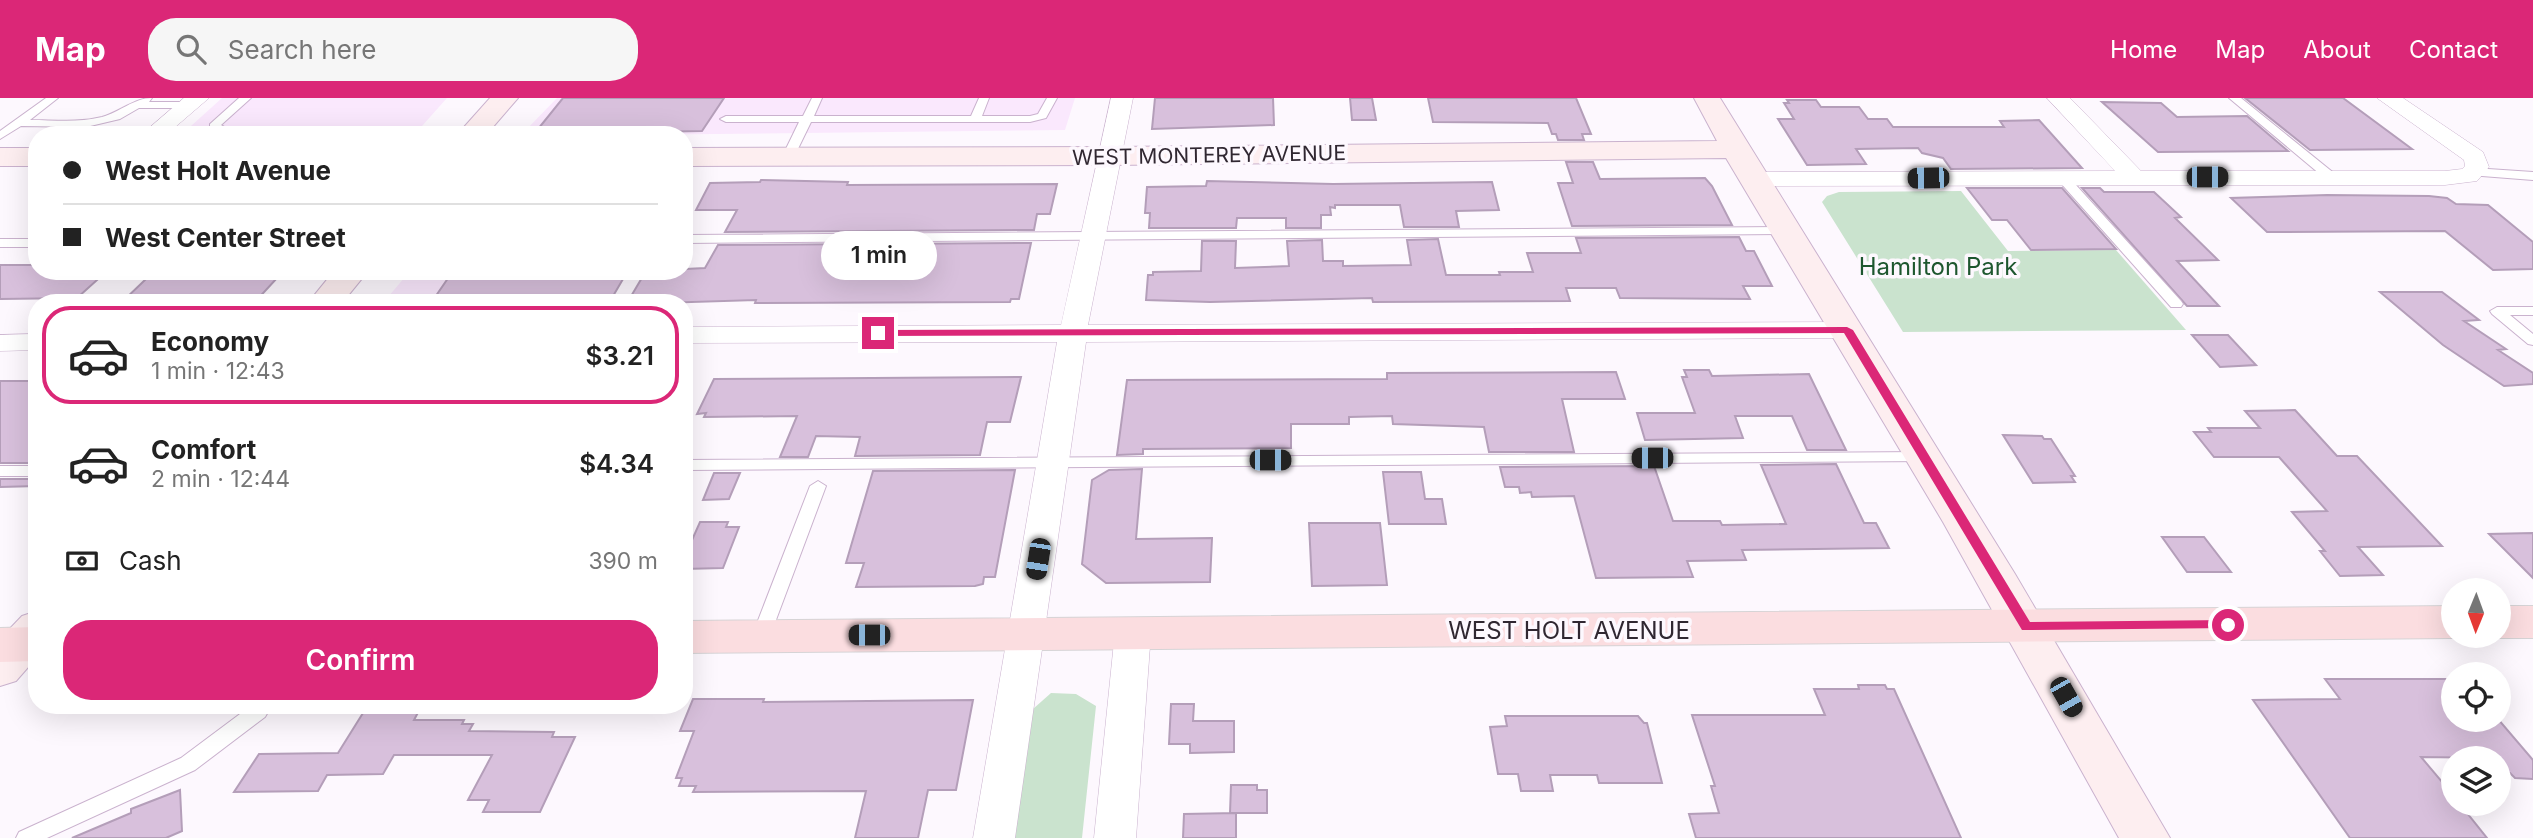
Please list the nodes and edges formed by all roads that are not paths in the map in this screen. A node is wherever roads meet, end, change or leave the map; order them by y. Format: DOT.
graph roads {
  1 [pos="53,98"];
  2 [pos="246,98"];
  3 [pos="505,98"];
  4 [pos="817,98"];
  5 [pos="984,98"];
  6 [pos="1052,98"];
  7 [pos="1122,98"];
  8 [pos="1707,98"];
  9 [pos="2058,98"];
  10 [pos="2234,98"];
  11 [pos="2388,98"];
  12 [pos="193,101"];
  13 [pos="142,102"];
  14 [pos="726,119"];
  15 [pos="975,119"];
  16 [pos="806,120"];
  17 [pos="18,123"];
  18 [pos="163,126"];
  19 [pos="214,126"];
  20 [pos="479,126"];
  21 [pos="0,136"];
  22 [pos="1734,149"];
  23 [pos="1110,156"];
  24 [pos="0,157"];
  25 [pos="28,157"];
  26 [pos="693,157"];
  27 [pos="788,157"];
  28 [pos="2475,170"];
  29 [pos="2533,176"];
  30 [pos="2062,177"];
  31 [pos="2133,177"];
  32 [pos="2331,177"];
  33 [pos="1753,179"];
  34 [pos="1786,231"];
  35 [pos="1094,235"];
  36 [pos="693,239"];
  37 [pos="0,243"];
  38 [pos="28,243"];
  39 [pos="344,280"];
  40 [pos="332,294"];
  41 [pos="2176,304"];
  42 [pos="2533,311"];
  43 [pos="1847,330"];
  44 [pos="1073,332"];
  45 [pos="693,335"];
  46 [pos="2533,341"];
  47 [pos="28,342"];
  48 [pos="0,343"];
  49 [pos="1924,457"];
  50 [pos="1053,461"];
  51 [pos="693,465"];
  52 [pos="0,471"];
  53 [pos="28,471"];
  54 [pos="818,486"];
  55 [pos="2533,621"];
  56 [pos="2441,622"];
  57 [pos="2511,622"];
  58 [pos="2026,626"];
  59 [pos="1133,632"];
  60 [pos="1026,633"];
  61 [pos="761,636"];
  62 [pos="693,637"];
  63 [pos="255,714"];
  64 [pos="26,838"];
  65 [pos="994,838"];
  66 [pos="1115,838"];
  67 [pos="2145,838"];
  1 -- 17 [label="lane"];
  2 -- 19 [label="lane"];
  3 -- 20 [label="street"];
  4 -- 16 [label="lane"];
  5 -- 15 [label="lane"];
  6 -- 15 [label="lane"];
  7 -- 23 [label="street"];
  8 -- 22 [label="street"];
  9 -- 31 [label="street"];
  10 -- 32 [label="lane"];
  11 -- 28 [label="street"];
  12 -- 13 [label="lane"];
  12 -- 18 [label="street"];
  13 -- 17 [label="lane"];
  14 -- 16 [label="lane"];
  15 -- 16 [label="lane"];
  16 -- 27 [label="lane"];
  17 -- 21 [label="lane"];
  22 -- 23 [label="street, WEST MONTEREY AVENUE"];
  22 -- 33 [label="street"];
  23 -- 27 [label="street, WEST MONTEREY AVENUE"];
  23 -- 35 [label="street"];
  24 -- 25 [label="street"];
  26 -- 27 [label="street, WEST MONTEREY AVENUE"];
  28 -- 29 [label="lane"];
  28 -- 32 [label="street"];
  30 -- 31 [label="street"];
  30 -- 33 [label="street"];
  30 -- 41 [label="lane"];
  31 -- 32 [label="street"];
  33 -- 34 [label="street"];
  34 -- 35 [label="lane"];
  34 -- 43 [label="street"];
  35 -- 36 [label="lane"];
  35 -- 44 [label="street"];
  37 -- 38 [label="lane"];
  39 -- 40 [label="street"];
  42 -- 46 [label="lane"];
  43 -- 44 [label="street"];
  43 -- 49 [label="street"];
  44 -- 45 [label="street"];
  44 -- 50 [label="street"];
  47 -- 48 [label="street"];
  49 -- 50 [label="lane"];
  49 -- 58 [label="street"];
  50 -- 51 [label="lane"];
  50 -- 60 [label="street"];
  52 -- 53 [label="lane"];
  54 -- 61 [label="lane"];
  55 -- 57 [label="main road"];
  56 -- 58 [label="main road, WEST HOLT AVENUE"];
  58 -- 59 [label="main road, WEST HOLT AVENUE"];
  58 -- 67 [label="street"];
  59 -- 60 [label="main road, WEST HOLT AVENUE"];
  59 -- 66 [label="street"];
  60 -- 61 [label="main road, WEST HOLT AVENUE"];
  60 -- 65 [label="street"];
  61 -- 62 [label="main road, WEST HOLT AVENUE"];
  63 -- 64 [label="lane"];
}
